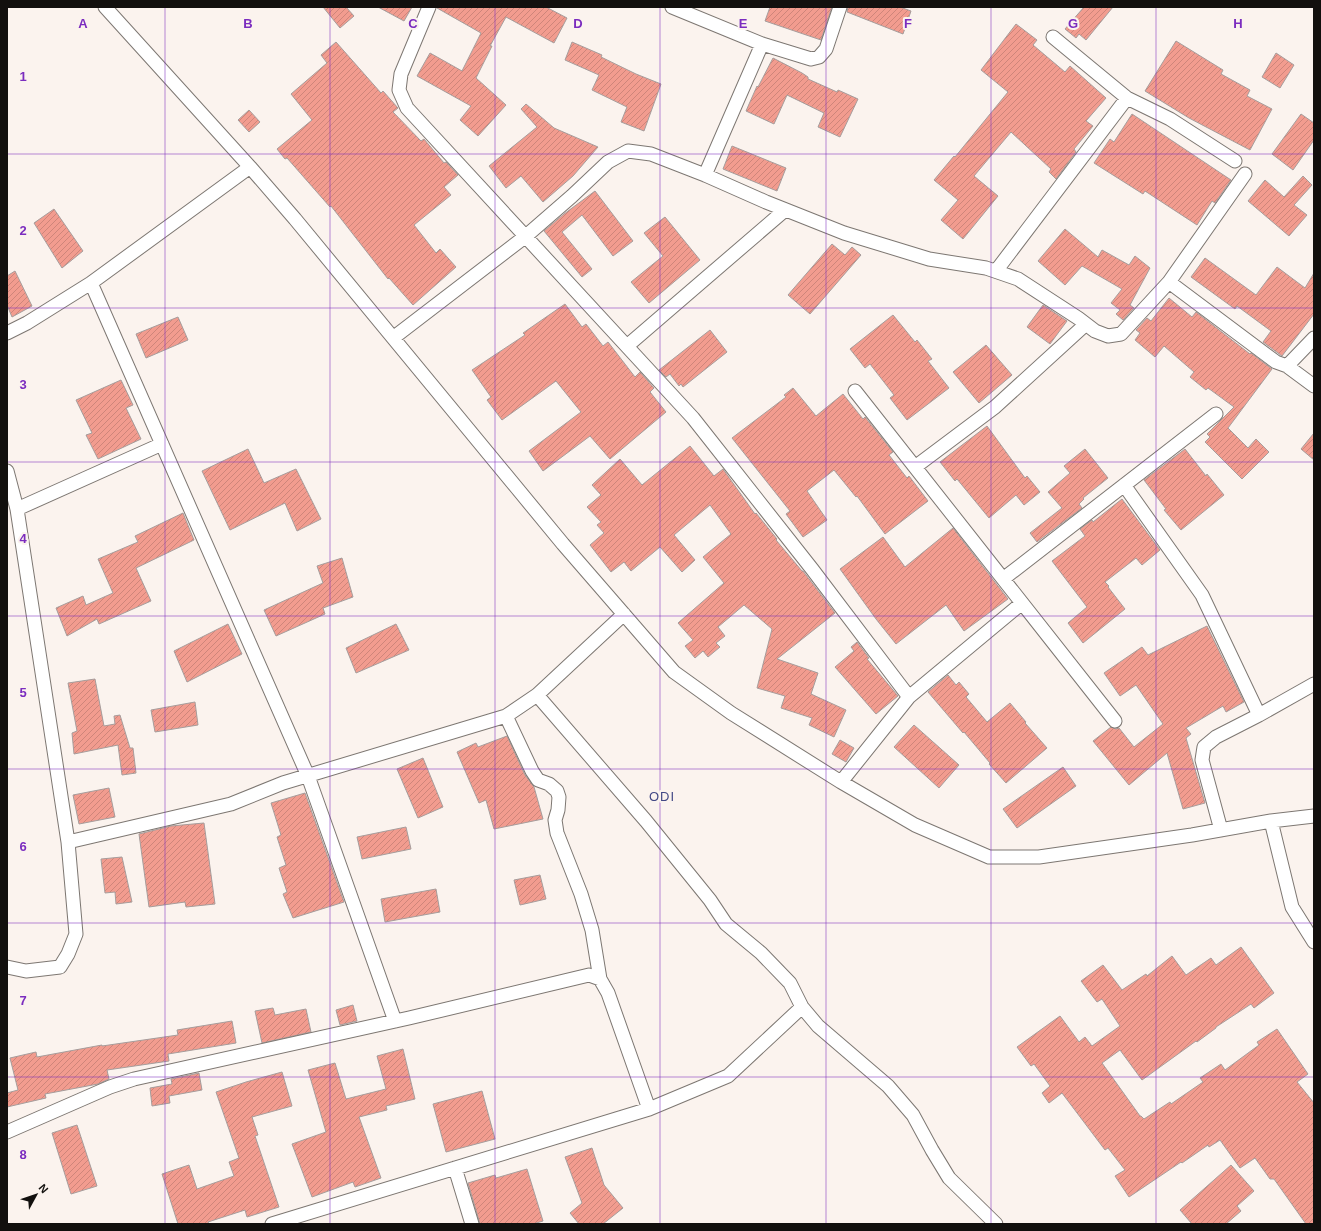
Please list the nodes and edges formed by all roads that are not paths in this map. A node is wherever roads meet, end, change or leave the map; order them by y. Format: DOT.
graph roads {
  1 [pos="105,7"];
  2 [pos="429,7"];
  3 [pos="672,7"];
  4 [pos="840,7"];
  5 [pos="1053,37"];
  6 [pos="762,44"];
  7 [pos="1127,98"];
  8 [pos="1235,161"];
  9 [pos="250,167"];
  10 [pos="1245,174"];
  11 [pos="706,175"];
  12 [pos="785,210"];
  13 [pos="526,236"];
  14 [pos="996,271"];
  15 [pos="1170,282"];
  16 [pos="91,284"];
  17 [pos="1086,324"];
  18 [pos="7,333"];
  19 [pos="393,338"];
  20 [pos="1314,338"];
  21 [pos="628,346"];
  22 [pos="1287,366"];
  23 [pos="1314,386"];
  24 [pos="855,391"];
  25 [pos="1216,414"];
  26 [pos="162,444"];
  27 [pos="915,468"];
  28 [pos="7,471"];
  29 [pos="1124,485"];
  30 [pos="17,509"];
  31 [pos="1003,579"];
  32 [pos="1022,603"];
  33 [pos="624,614"];
  34 [pos="1314,684"];
  35 [pos="537,695"];
  36 [pos="909,697"];
  37 [pos="1260,715"];
  38 [pos="506,716"];
  39 [pos="1115,721"];
  40 [pos="308,776"];
  41 [pos="841,782"];
  42 [pos="1314,816"];
  43 [pos="1271,821"];
  44 [pos="1221,830"];
  45 [pos="68,842"];
  46 [pos="1314,942"];
  47 [pos="7,967"];
  48 [pos="600,979"];
  49 [pos="802,1007"];
  50 [pos="395,1021"];
  51 [pos="649,1109"];
  52 [pos="7,1132"];
  53 [pos="455,1168"];
  54 [pos="272,1224"];
  55 [pos="472,1224"];
  56 [pos="996,1224"];
  1 -- 9 [label="street"];
  2 -- 13 [label="street"];
  3 -- 6 [label="street"];
  4 -- 6 [label="street"];
  5 -- 7 [label="street"];
  6 -- 11 [label="street"];
  7 -- 8 [label="street"];
  7 -- 14 [label="street"];
  9 -- 16 [label="street"];
  9 -- 19 [label="street"];
  10 -- 15 [label="street"];
  11 -- 12 [label="street"];
  11 -- 13 [label="street"];
  12 -- 14 [label="street"];
  12 -- 21 [label="street"];
  13 -- 19 [label="street"];
  13 -- 21 [label="street"];
  14 -- 17 [label="street"];
  15 -- 17 [label="street"];
  15 -- 22 [label="street"];
  16 -- 18 [label="street"];
  16 -- 26 [label="street"];
  17 -- 27 [label="street"];
  19 -- 33 [label="street"];
  20 -- 22 [label="street"];
  21 -- 36 [label="street"];
  22 -- 23 [label="street"];
  24 -- 27 [label="street"];
  25 -- 29 [label="street"];
  26 -- 30 [label="street"];
  26 -- 40 [label="street"];
  27 -- 31 [label="street"];
  28 -- 30 [label="street"];
  29 -- 31 [label="street"];
  29 -- 37 [label="street"];
  30 -- 45 [label="street"];
  31 -- 32 [label="street"];
  32 -- 36 [label="street"];
  32 -- 39 [label="street"];
  33 -- 35 [label="street"];
  33 -- 41 [label="street"];
  34 -- 37 [label="street"];
  35 -- 38 [label="street"];
  35 -- 49 [label="street"];
  36 -- 41 [label="street"];
  37 -- 44 [label="street"];
  38 -- 40 [label="street"];
  38 -- 48 [label="street"];
  40 -- 45 [label="street"];
  40 -- 50 [label="street"];
  41 -- 44 [label="street"];
  42 -- 43 [label="street"];
  43 -- 44 [label="street"];
  43 -- 46 [label="street"];
  45 -- 47 [label="street"];
  48 -- 50 [label="street"];
  48 -- 51 [label="street"];
  49 -- 51 [label="street"];
  49 -- 56 [label="street"];
  50 -- 52 [label="street"];
  51 -- 53 [label="street"];
  53 -- 54 [label="street"];
  53 -- 55 [label="street"];
}
